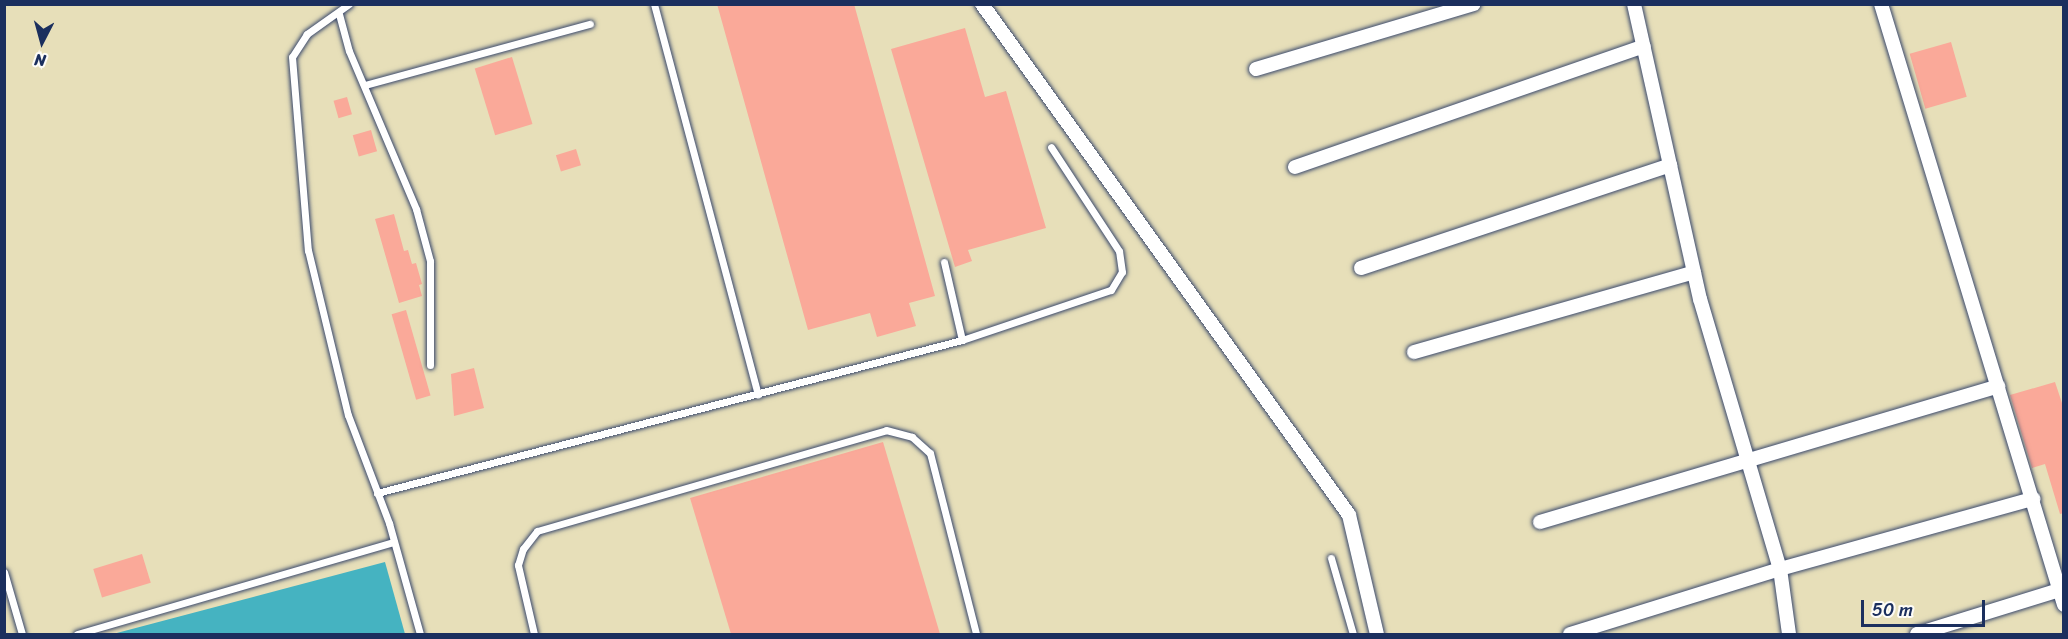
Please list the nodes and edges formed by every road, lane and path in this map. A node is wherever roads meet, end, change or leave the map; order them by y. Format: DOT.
graph roads {
  1 [pos="349,4"];
  2 [pos="654,4"];
  3 [pos="982,4"];
  4 [pos="1474,4"];
  5 [pos="1634,4"];
  6 [pos="1881,4"];
  7 [pos="339,14"];
  8 [pos="590,24"];
  9 [pos="1644,46"];
  10 [pos="1256,69"];
  11 [pos="365,85"];
  12 [pos="1051,147"];
  13 [pos="1670,165"];
  14 [pos="1295,167"];
  15 [pos="944,262"];
  16 [pos="1361,268"];
  17 [pos="1694,272"];
  18 [pos="962,340"];
  19 [pos="1414,352"];
  20 [pos="430,365"];
  21 [pos="1998,386"];
  22 [pos="758,394"];
  23 [pos="1751,462"];
  24 [pos="377,493"];
  25 [pos="2033,499"];
  26 [pos="1540,522"];
  27 [pos="394,542"];
  28 [pos="1331,558"];
  29 [pos="1780,569"];
  30 [pos="4,572"];
  31 [pos="2059,590"];
  32 [pos="2064,606"];
  33 [pos="22,634"];
  34 [pos="77,634"];
  35 [pos="420,634"];
  36 [pos="534,634"];
  37 [pos="976,634"];
  38 [pos="1353,634"];
  39 [pos="1377,634"];
  40 [pos="1570,634"];
  41 [pos="1789,634"];
  42 [pos="1917,634"];
  1 -- 7 [label="lane"];
  2 -- 22 [label="lane"];
  3 -- 39 [label="street"];
  4 -- 10 [label="street"];
  5 -- 9 [label="street"];
  6 -- 21 [label="street"];
  7 -- 11 [label="lane"];
  7 -- 24 [label="lane"];
  8 -- 11 [label="lane"];
  9 -- 13 [label="street"];
  9 -- 14 [label="street"];
  11 -- 20 [label="lane"];
  12 -- 18 [label="lane"];
  13 -- 16 [label="street"];
  13 -- 17 [label="street"];
  15 -- 18 [label="lane"];
  17 -- 19 [label="street"];
  17 -- 23 [label="street"];
  18 -- 22 [label="lane"];
  21 -- 23 [label="street"];
  21 -- 25 [label="street"];
  22 -- 24 [label="lane"];
  23 -- 26 [label="street"];
  23 -- 29 [label="street"];
  24 -- 27 [label="lane"];
  25 -- 29 [label="street"];
  25 -- 31 [label="street"];
  27 -- 34 [label="lane"];
  27 -- 35 [label="lane"];
  28 -- 38 [label="lane"];
  29 -- 40 [label="street"];
  29 -- 41 [label="street"];
  30 -- 33 [label="lane"];
  31 -- 32 [label="street"];
  31 -- 42 [label="street"];
  36 -- 37 [label="lane"];
}
